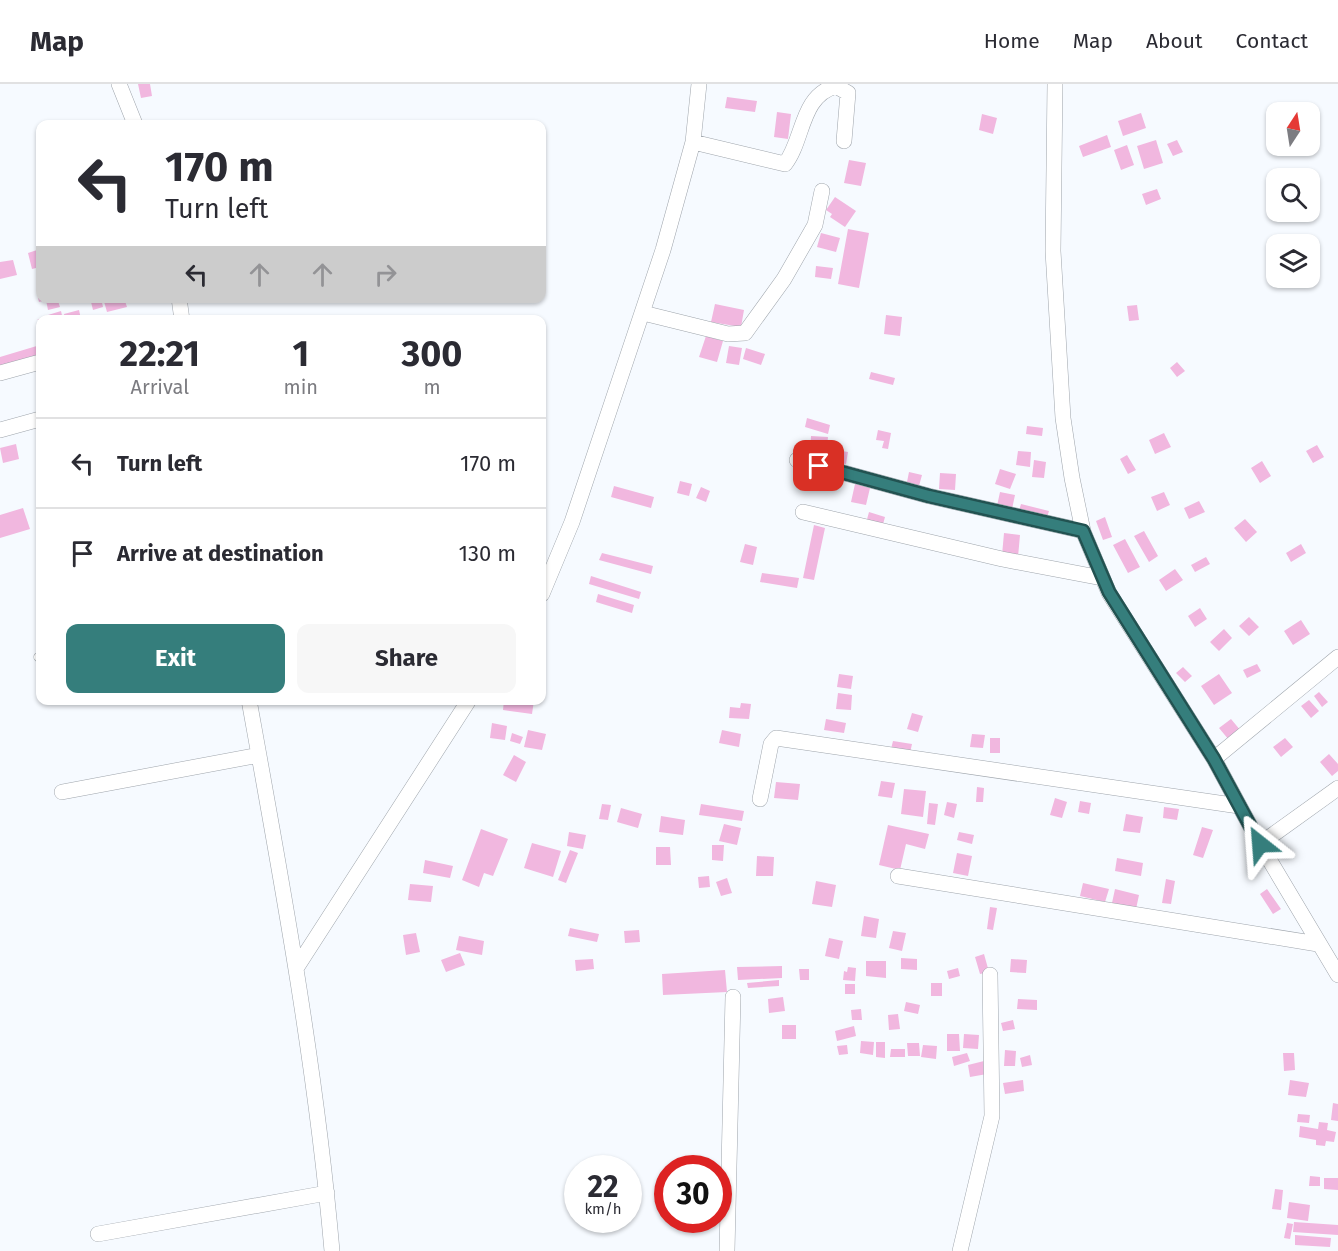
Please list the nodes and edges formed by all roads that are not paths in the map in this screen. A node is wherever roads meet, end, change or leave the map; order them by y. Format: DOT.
graph roads {
  1 [pos="119,84"];
  2 [pos="699,84"];
  3 [pos="1055,84"];
  4 [pos="133,120"];
  5 [pos="844,141"];
  6 [pos="693,142"];
  7 [pos="822,192"];
  8 [pos="643,313"];
  9 [pos="36,363"];
  10 [pos="0,373"];
  11 [pos="36,420"];
  12 [pos="0,430"];
  13 [pos="797,460"];
  14 [pos="803,512"];
  15 [pos="1083,531"];
  16 [pos="1102,578"];
  17 [pos="546,584"];
  18 [pos="1338,657"];
  19 [pos="250,705"];
  20 [pos="466,705"];
  21 [pos="259,755"];
  22 [pos="1214,759"];
  23 [pos="1338,788"];
  24 [pos="62,792"];
  25 [pos="760,799"];
  26 [pos="1239,806"];
  27 [pos="1260,844"];
  28 [pos="898,876"];
  29 [pos="1318,944"];
  30 [pos="297,967"];
  31 [pos="990,975"];
  32 [pos="1337,977"];
  33 [pos="733,997"];
  34 [pos="327,1193"];
  35 [pos="98,1234"];
  36 [pos="332,1251"];
  37 [pos="727,1251"];
  38 [pos="960,1251"];
  1 -- 4 [label="street"];
  2 -- 6 [label="street"];
  3 -- 15 [label="street"];
  5 -- 6 [label="street"];
  6 -- 8 [label="street"];
  7 -- 8 [label="street"];
  8 -- 17 [label="street"];
  9 -- 10 [label="street"];
  11 -- 12 [label="street"];
  13 -- 15 [label="street"];
  14 -- 16 [label="street"];
  15 -- 16 [label="street"];
  16 -- 22 [label="street"];
  18 -- 22 [label="street"];
  19 -- 21 [label="street"];
  20 -- 30 [label="street"];
  21 -- 24 [label="street"];
  21 -- 30 [label="street"];
  22 -- 26 [label="street"];
  23 -- 27 [label="street"];
  25 -- 26 [label="street"];
  26 -- 27 [label="street"];
  27 -- 29 [label="street"];
  28 -- 29 [label="street"];
  29 -- 32 [label="street"];
  30 -- 34 [label="street"];
  31 -- 38 [label="street"];
  33 -- 37 [label="street"];
  34 -- 35 [label="street"];
  34 -- 36 [label="street"];
}
